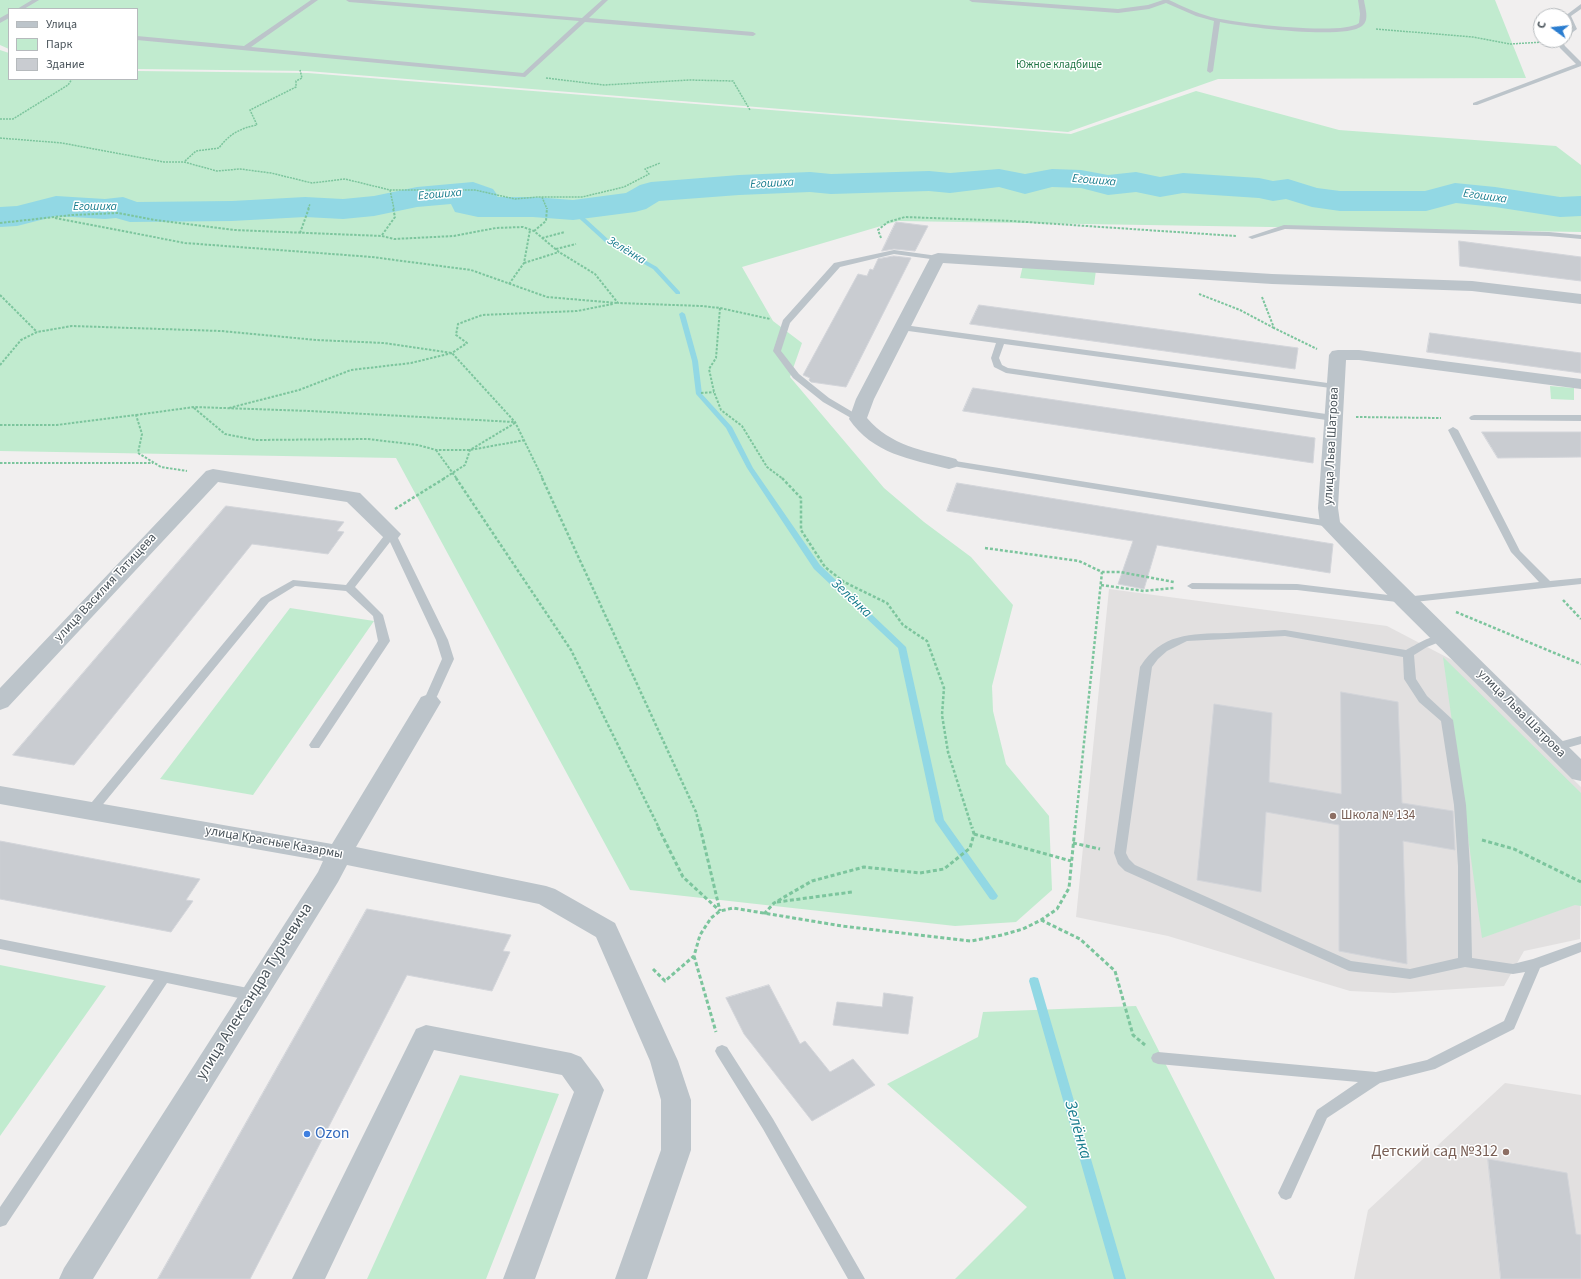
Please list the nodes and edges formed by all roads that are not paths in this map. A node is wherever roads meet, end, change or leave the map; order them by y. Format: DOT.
graph roads {
  1 [pos="36,0"];
  2 [pos="315,0"];
  3 [pos="349,0"];
  4 [pos="605,0"];
  5 [pos="972,0"];
  6 [pos="1166,0"];
  7 [pos="1361,0"];
  8 [pos="1581,6"];
  9 [pos="22,8"];
  10 [pos="1573,12"];
  11 [pos="585,19"];
  12 [pos="1217,20"];
  13 [pos="753,34"];
  14 [pos="138,38"];
  15 [pos="246,48"];
  16 [pos="1563,48"];
  17 [pos="1581,64"];
  18 [pos="1210,71"];
  19 [pos="1475,104"];
  20 [pos="1252,237"];
  21 [pos="1581,238"];
  22 [pos="938,258"];
  23 [pos="1581,299"];
  24 [pos="904,328"];
  25 [pos="1000,341"];
  26 [pos="1581,384"];
  27 [pos="1335,387"];
  28 [pos="1333,417"];
  29 [pos="1474,418"];
  30 [pos="1581,418"];
  31 [pos="858,419"];
  32 [pos="1453,430"];
  33 [pos="949,463"];
  34 [pos="1330,524"];
  35 [pos="391,534"];
  36 [pos="1581,582"];
  37 [pos="1548,585"];
  38 [pos="1192,586"];
  39 [pos="349,588"];
  40 [pos="1414,599"];
  41 [pos="1443,636"];
  42 [pos="1408,654"];
  43 [pos="0,702"];
  44 [pos="429,702"];
  45 [pos="1581,740"];
  46 [pos="315,745"];
  47 [pos="1556,747"];
  48 [pos="1581,772"];
  49 [pos="0,795"];
  50 [pos="91,811"];
  51 [pos="339,854"];
  52 [pos="0,944"];
  53 [pos="1581,946"];
  54 [pos="1465,962"];
  55 [pos="1535,964"];
  56 [pos="164,977"];
  57 [pos="252,995"];
  58 [pos="722,1051"];
  59 [pos="1158,1058"];
  60 [pos="1376,1078"];
  61 [pos="1286,1193"];
  62 [pos="0,1220"];
  63 [pos="75,1279"];
  64 [pos="308,1279"];
  65 [pos="519,1279"];
  66 [pos="631,1279"];
  67 [pos="857,1279"];
  1 -- 9 [label="lane"];
  2 -- 15 [label="lane"];
  3 -- 11 [label="lane"];
  4 -- 11 [label="lane"];
  5 -- 6 [label="lane"];
  6 -- 12 [label="lane"];
  7 -- 12 [label="lane"];
  8 -- 10 [label="lane"];
  11 -- 13 [label="lane"];
  11 -- 15 [label="lane"];
  12 -- 18 [label="lane"];
  14 -- 15 [label="lane"];
  16 -- 17 [label="lane"];
  17 -- 19 [label="lane"];
  20 -- 21 [label="lane"];
  22 -- 23 [label="street"];
  22 -- 24 [label="street"];
  22 -- 31 [label="lane"];
  24 -- 25 [label="lane"];
  24 -- 31 [label="street"];
  25 -- 27 [label="lane"];
  25 -- 28 [label="lane"];
  26 -- 27 [label="street, улица Льва Шатрова"];
  27 -- 28 [label="street, улица Льва Шатрова"];
  28 -- 34 [label="street, улица Льва Шатрова"];
  29 -- 30 [label="lane"];
  31 -- 33 [label="street"];
  32 -- 37 [label="lane"];
  33 -- 34 [label="lane"];
  34 -- 40 [label="street, улица Льва Шатрова"];
  35 -- 39 [label="lane"];
  35 -- 43 [label="street, улица Василия Татищева"];
  35 -- 44 [label="lane"];
  36 -- 37 [label="lane"];
  37 -- 40 [label="lane"];
  38 -- 40 [label="lane"];
  39 -- 46 [label="lane"];
  39 -- 50 [label="lane"];
  40 -- 41 [label="street, улица Льва Шатрова"];
  41 -- 42 [label="lane"];
  41 -- 47 [label="street, улица Льва Шатрова"];
  42 -- 54 [label="lane"];
  42 -- 54 [label="lane"];
  44 -- 51 [label="street, улица Александра Турчевича"];
  45 -- 47 [label="lane"];
  47 -- 48 [label="street, улица Льва Шатрова"];
  49 -- 50 [label="street, улица Красные Казармы"];
  50 -- 51 [label="street, улица Красные Казармы"];
  51 -- 57 [label="street, улица Александра Турчевича"];
  51 -- 66 [label="street, улица Красные Казармы"];
  52 -- 56 [label="lane"];
  53 -- 55 [label="lane"];
  54 -- 55 [label="lane"];
  55 -- 60 [label="lane"];
  56 -- 57 [label="lane"];
  56 -- 62 [label="lane"];
  57 -- 63 [label="street, улица Александра Турчевича"];
  58 -- 67 [label="lane"];
  59 -- 60 [label="lane"];
  60 -- 61 [label="lane"];
  64 -- 65 [label="street"];
}
